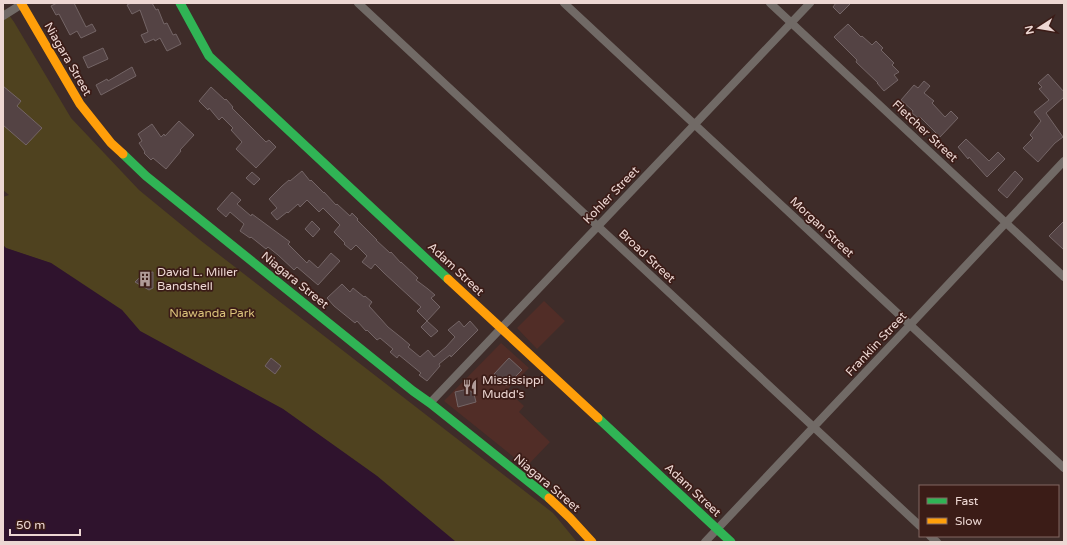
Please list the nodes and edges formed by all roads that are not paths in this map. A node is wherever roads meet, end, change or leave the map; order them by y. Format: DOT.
graph roads {
  1 [pos="180,3"];
  2 [pos="358,3"];
  3 [pos="564,3"];
  4 [pos="770,3"];
  5 [pos="810,3"];
  6 [pos="22,4"];
  7 [pos="3,16"];
  8 [pos="791,23"];
  9 [pos="695,124"];
  10 [pos="1064,161"];
  11 [pos="1005,223"];
  12 [pos="598,226"];
  13 [pos="1064,277"];
  14 [pos="910,325"];
  15 [pos="501,328"];
  16 [pos="430,403"];
  17 [pos="814,427"];
  18 [pos="1064,468"];
  19 [pos="919,525"];
  20 [pos="717,529"];
  21 [pos="592,542"];
  22 [pos="704,542"];
  23 [pos="730,542"];
  1 -- 15 [label="main road, Adam Street"];
  2 -- 12 [label="street, Broad Street"];
  3 -- 9 [label="street, Morgan Street"];
  4 -- 8 [label="street, Fletcher Street"];
  5 -- 8 [label="street, Kohler Street"];
  6 -- 7 [label="street"];
  6 -- 16 [label="main road, Niagara Street"];
  8 -- 9 [label="street, Kohler Street"];
  8 -- 11 [label="street, Fletcher Street"];
  9 -- 12 [label="street, Kohler Street"];
  9 -- 14 [label="street, Morgan Street"];
  10 -- 11 [label="street, Franklin Street"];
  11 -- 13 [label="street, Fletcher Street"];
  11 -- 14 [label="street, Franklin Street"];
  12 -- 15 [label="street, Kohler Street"];
  12 -- 17 [label="street, Broad Street"];
  14 -- 17 [label="street, Franklin Street"];
  14 -- 18 [label="street, Morgan Street"];
  15 -- 16 [label="street, Kohler Street"];
  15 -- 20 [label="main road, Adam Street"];
  16 -- 21 [label="main road, Niagara Street"];
  17 -- 19 [label="street, Broad Street"];
  17 -- 20 [label="street, Franklin Street"];
  20 -- 22 [label="street, Franklin Street"];
  20 -- 23 [label="main road, Adam Street"];
}
